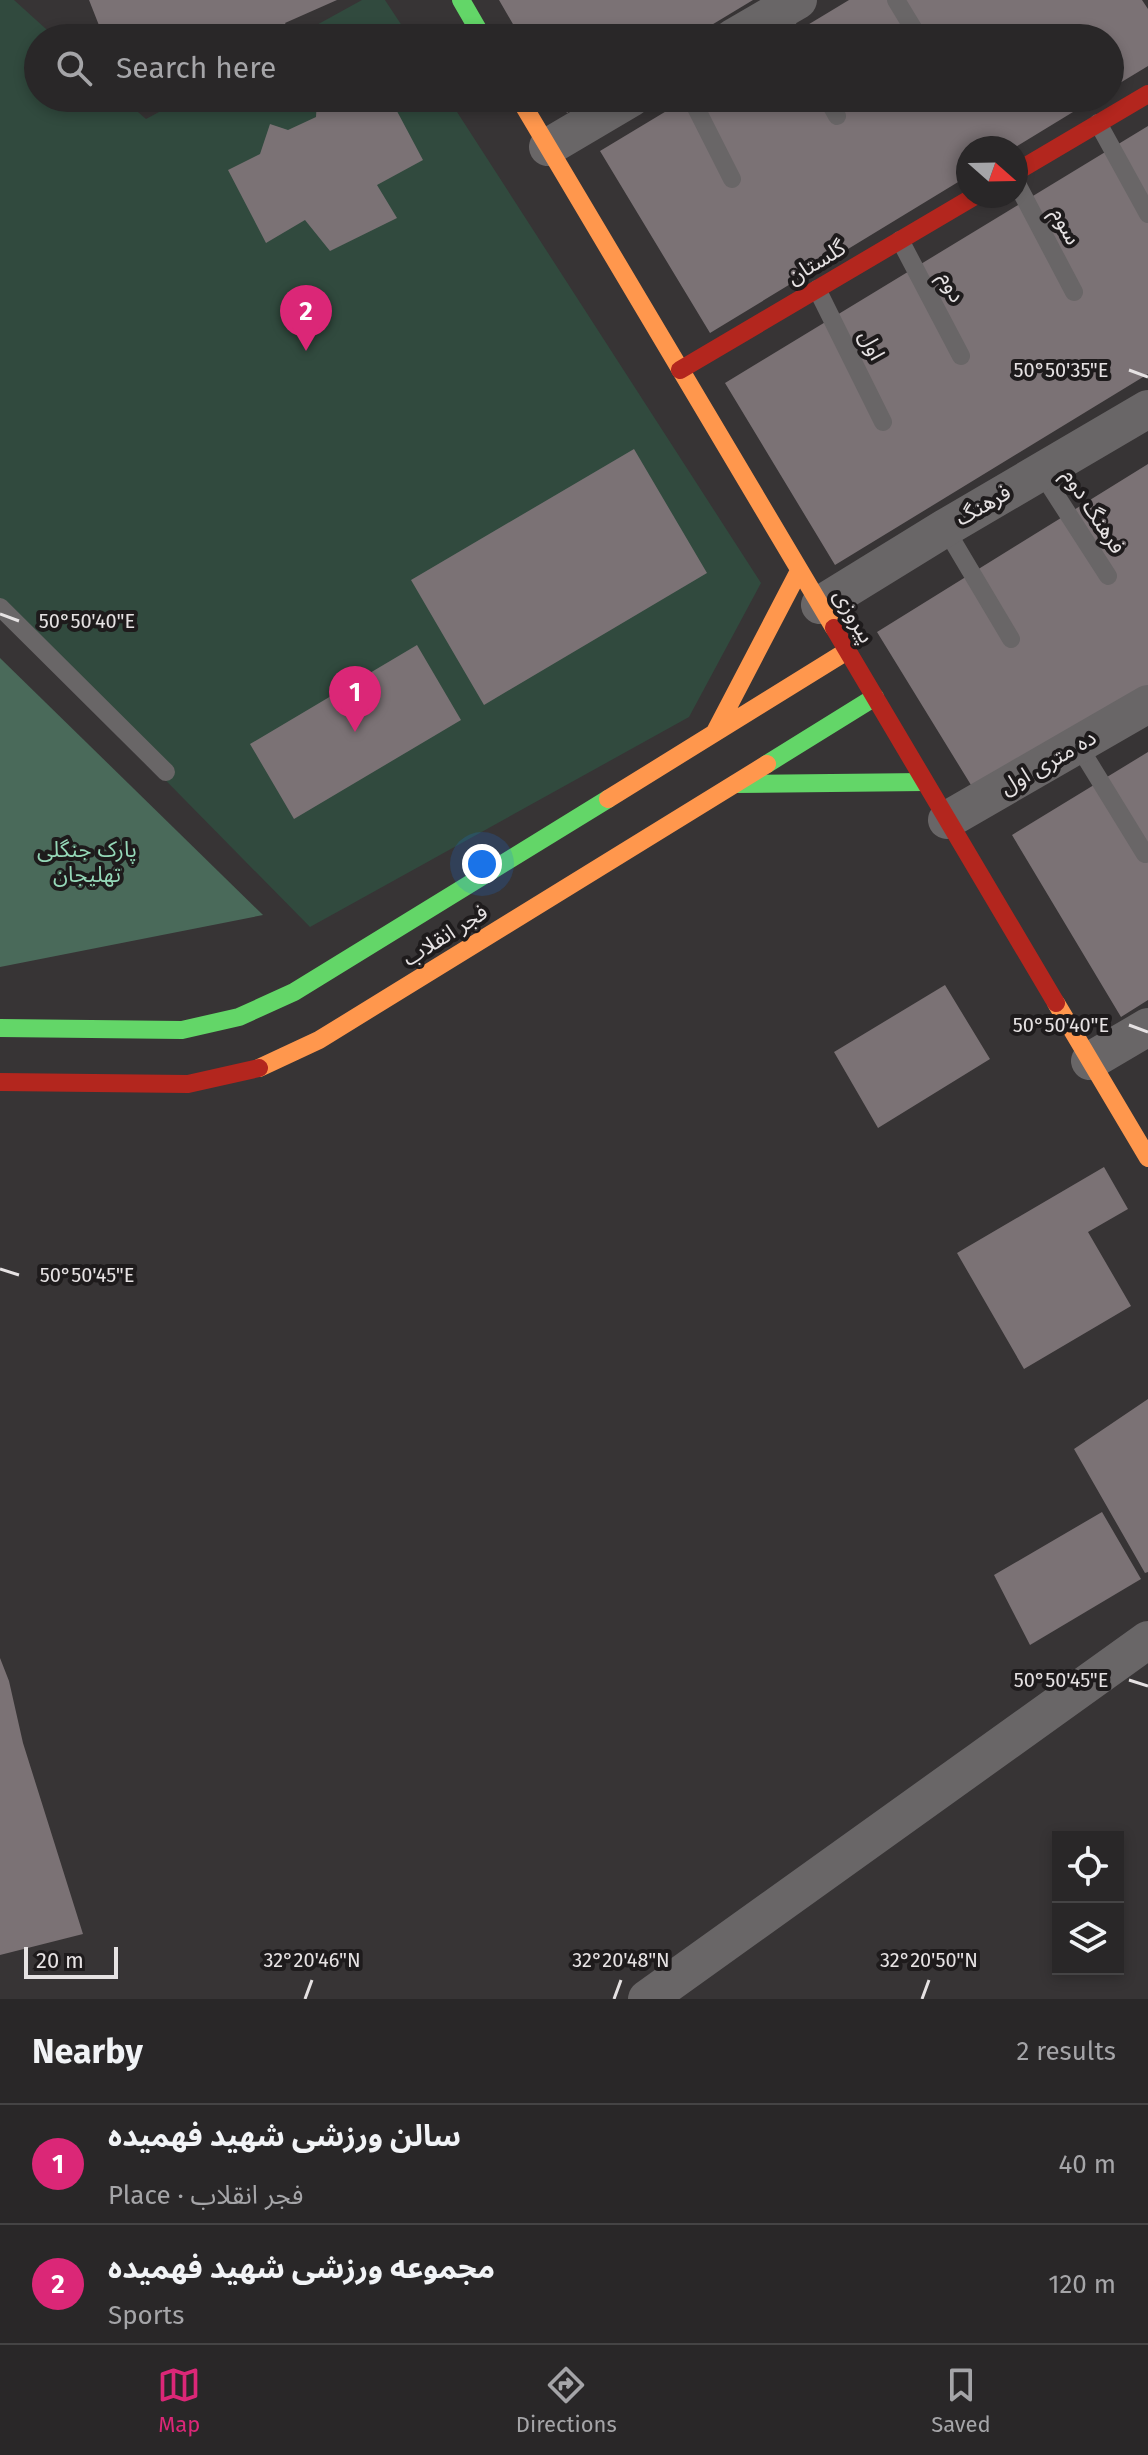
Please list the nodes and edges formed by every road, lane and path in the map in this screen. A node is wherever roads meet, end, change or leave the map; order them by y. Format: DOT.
graph roads {
  1 [pos="461,0"];
  2 [pos="896,0"];
  3 [pos="790,16"];
  4 [pos="475,24"];
  5 [pos="769,24"];
  6 [pos="911,24"];
  7 [pos="1148,94"];
  8 [pos="1124,108"];
  9 [pos="527,112"];
  10 [pos="607,112"];
  11 [pos="698,112"];
  12 [pos="835,112"];
  13 [pos="1117,112"];
  14 [pos="837,116"];
  15 [pos="1098,123"];
  16 [pos="548,147"];
  17 [pos="1028,165"];
  18 [pos="732,179"];
  19 [pos="1028,205"];
  20 [pos="956,207"];
  21 [pos="1148,214"];
  22 [pos="900,240"];
  23 [pos="817,289"];
  24 [pos="1074,292"];
  25 [pos="961,356"];
  26 [pos="680,370"];
  27 [pos="1146,415"];
  28 [pos="883,422"];
  29 [pos="1041,472"];
  30 [pos="945,528"];
  31 [pos="799,571"];
  32 [pos="1108,576"];
  33 [pos="820,605"];
  34 [pos="0,607"];
  35 [pos="1011,639"];
  36 [pos="847,651"];
  37 [pos="875,697"];
  38 [pos="1148,704"];
  39 [pos="715,733"];
  40 [pos="1078,745"];
  41 [pos="166,772"];
  42 [pos="924,782"];
  43 [pos="736,784"];
  44 [pos="947,820"];
  45 [pos="1145,854"];
  46 [pos="1148,1027"];
  47 [pos="0,1028"];
  48 [pos="1090,1061"];
  49 [pos="0,1082"];
  50 [pos="1148,1158"];
  51 [pos="1148,1640"];
  52 [pos="647,1999"];
  1 -- 4 [label="street"];
  2 -- 6 [label="lane"];
  3 -- 5 [label="street"];
  7 -- 8 [label="street"];
  9 -- 16 [label="street, پیروزی"];
  10 -- 16 [label="street"];
  11 -- 18 [label="lane"];
  12 -- 14 [label="lane"];
  13 -- 15 [label="street"];
  15 -- 17 [label="street"];
  15 -- 21 [label="lane"];
  16 -- 26 [label="street, پیروزی"];
  19 -- 24 [label="lane, سوم"];
  20 -- 22 [label="street, گلستان"];
  22 -- 23 [label="street, گلستان"];
  22 -- 25 [label="lane, دوم"];
  23 -- 26 [label="street, گلستان"];
  23 -- 28 [label="lane, اول"];
  26 -- 31 [label="street, پیروزی"];
  27 -- 29 [label="street, فرهنگ"];
  29 -- 30 [label="street, فرهنگ"];
  29 -- 32 [label="lane, فرهنگ دوم"];
  30 -- 33 [label="street, فرهنگ"];
  30 -- 35 [label="lane"];
  31 -- 33 [label="street, پیروزی"];
  31 -- 39 [label="street"];
  33 -- 36 [label="street, پیروزی"];
  34 -- 41 [label="lane"];
  36 -- 37 [label="street, پیروزی"];
  36 -- 39 [label="street, فجر انقلاب"];
  37 -- 42 [label="street, پیروزی"];
  37 -- 43 [label="street, فجر انقلاب"];
  38 -- 40 [label="street, ده متری اول"];
  39 -- 47 [label="street, فجر انقلاب"];
  40 -- 44 [label="street, ده متری اول"];
  40 -- 45 [label="lane"];
  42 -- 43 [label="street"];
  42 -- 44 [label="street, پیروزی"];
  43 -- 49 [label="street, فجر انقلاب"];
  44 -- 48 [label="street, پیروزی"];
  46 -- 48 [label="street"];
  48 -- 50 [label="street, پیروزی"];
  51 -- 52 [label="street"];
}
